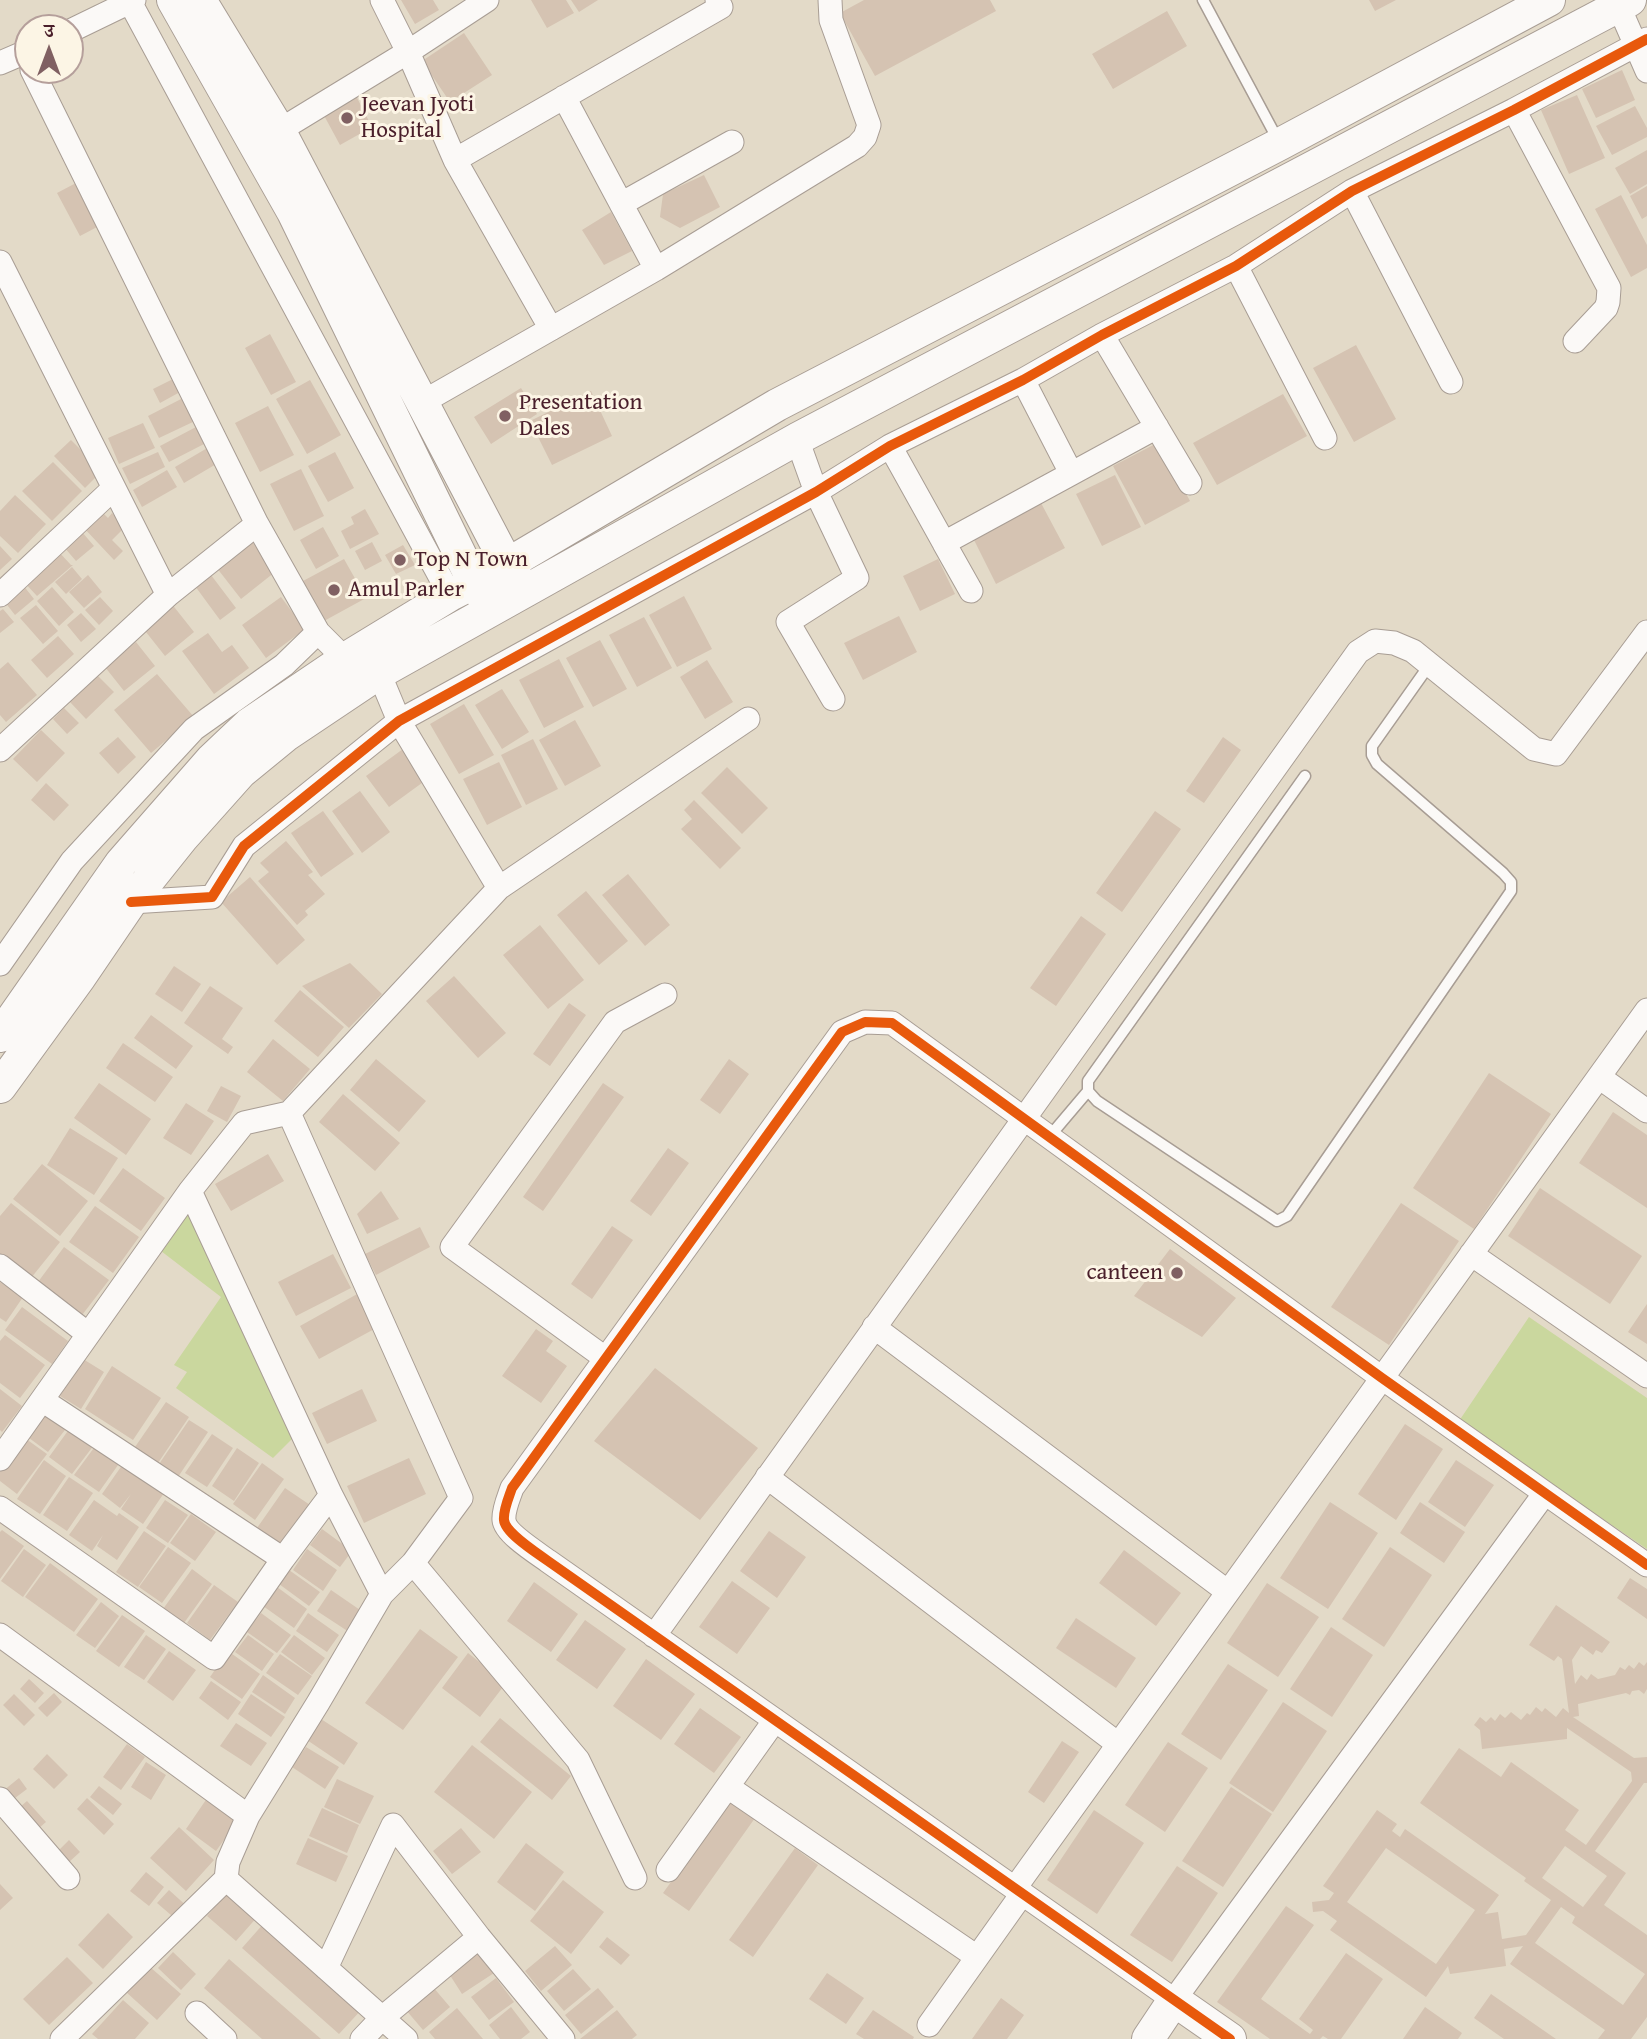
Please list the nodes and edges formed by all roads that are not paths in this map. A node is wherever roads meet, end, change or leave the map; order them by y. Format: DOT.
graph roads {
  1 [pos="173,0"];
  2 [pos="200,0"];
  3 [pos="382,0"];
  4 [pos="487,0"];
  5 [pos="717,0"];
  6 [pos="830,0"];
  7 [pos="1203,0"];
  8 [pos="1549,0"];
  9 [pos="132,1"];
  10 [pos="1622,2"];
  11 [pos="84,24"];
  12 [pos="1641,42"];
  13 [pos="408,52"];
  14 [pos="1647,71"];
  15 [pos="40,84"];
  16 [pos="564,97"];
  17 [pos="1514,110"];
  18 [pos="267,138"];
  19 [pos="732,142"];
  20 [pos="1280,144"];
  21 [pos="455,160"];
  22 [pos="1352,191"];
  23 [pos="621,204"];
  24 [pos="0,262"];
  25 [pos="1236,266"];
  26 [pos="656,269"];
  27 [pos="551,329"];
  28 [pos="1102,335"];
  29 [pos="1575,341"];
  30 [pos="1023,380"];
  31 [pos="1451,382"];
  32 [pos="421,403"];
  33 [pos="1157,427"];
  34 [pos="797,439"];
  35 [pos="1325,439"];
  36 [pos="891,446"];
  37 [pos="1071,473"];
  38 [pos="1190,483"];
  39 [pos="114,488"];
  40 [pos="816,492"];
  41 [pos="257,524"];
  42 [pos="944,543"];
  43 [pos="508,564"];
  44 [pos="462,589"];
  45 [pos="526,590"];
  46 [pos="971,591"];
  47 [pos="0,595"];
  48 [pos="168,595"];
  49 [pos="492,610"];
  50 [pos="318,632"];
  51 [pos="1645,640"];
  52 [pos="364,660"];
  53 [pos="1430,664"];
  54 [pos="833,699"];
  55 [pos="748,719"];
  56 [pos="398,721"];
  57 [pos="0,750"];
  58 [pos="1305,776"];
  59 [pos="499,888"];
  60 [pos="131,902"];
  61 [pos="0,964"];
  62 [pos="665,995"];
  63 [pos="1647,1010"];
  64 [pos="0,1036"];
  65 [pos="1599,1077"];
  66 [pos="0,1087"];
  67 [pos="1088,1091"];
  68 [pos="1647,1111"];
  69 [pos="289,1113"];
  70 [pos="1023,1118"];
  71 [pos="1049,1137"];
  72 [pos="190,1191"];
  73 [pos="1471,1254"];
  74 [pos="0,1266"];
  75 [pos="874,1327"];
  76 [pos="88,1334"];
  77 [pos="606,1358"];
  78 [pos="1647,1376"];
  79 [pos="1382,1378"];
  80 [pos="42,1400"];
  81 [pos="0,1459"];
  82 [pos="767,1477"];
  83 [pos="1545,1493"];
  84 [pos="331,1495"];
  85 [pos="0,1508"];
  86 [pos="283,1559"];
  87 [pos="413,1563"];
  88 [pos="1647,1565"];
  89 [pos="1228,1592"];
  90 [pos="382,1594"];
  91 [pos="0,1635"];
  92 [pos="654,1636"];
  93 [pos="775,1720"];
  94 [pos="1118,1744"];
  95 [pos="728,1787"];
  96 [pos="0,1799"];
  97 [pos="248,1816"];
  98 [pos="668,1870"];
  99 [pos="68,1878"];
  100 [pos="635,1878"];
  101 [pos="226,1879"];
  102 [pos="1019,1891"];
  103 [pos="479,1937"];
  104 [pos="977,1957"];
  105 [pos="326,1968"];
  106 [pos="1174,2000"];
  107 [pos="197,2013"];
  108 [pos="382,2018"];
  109 [pos="929,2025"];
  110 [pos="62,2039"];
  111 [pos="225,2039"];
  112 [pos="362,2039"];
  113 [pos="406,2039"];
  114 [pos="563,2039"];
  115 [pos="1148,2039"];
  116 [pos="1230,2039"];
  1 -- 18 [label="main road"];
  2 -- 18 [label="main road"];
  3 -- 13 [label="street"];
  4 -- 13 [label="street"];
  5 -- 16 [label="street"];
  6 -- 26 [label="street"];
  7 -- 20 [label="lane"];
  8 -- 20 [label="main road"];
  9 -- 11 [label="street"];
  9 -- 44 [label="street"];
  10 -- 12 [label="street"];
  10 -- 34 [label="main road"];
  12 -- 14 [label="street"];
  12 -- 17 [label="street"];
  13 -- 18 [label="street"];
  13 -- 21 [label="street"];
  15 -- 41 [label="street"];
  16 -- 21 [label="street"];
  16 -- 23 [label="street"];
  17 -- 22 [label="street"];
  17 -- 29 [label="street"];
  18 -- 32 [label="main road"];
  18 -- 44 [label="main road"];
  19 -- 23 [label="street"];
  20 -- 43 [label="main road"];
  21 -- 27 [label="street"];
  22 -- 25 [label="street"];
  22 -- 31 [label="street"];
  23 -- 26 [label="street"];
  24 -- 39 [label="street"];
  25 -- 28 [label="street"];
  25 -- 35 [label="street"];
  26 -- 27 [label="street"];
  27 -- 32 [label="street"];
  28 -- 30 [label="street"];
  28 -- 33 [label="street"];
  30 -- 36 [label="street"];
  30 -- 37 [label="street"];
  32 -- 43 [label="main road"];
  33 -- 37 [label="street"];
  33 -- 38 [label="street"];
  34 -- 40 [label="street"];
  34 -- 45 [label="main road"];
  36 -- 40 [label="street"];
  36 -- 42 [label="street"];
  37 -- 42 [label="street"];
  39 -- 47 [label="street"];
  39 -- 48 [label="street"];
  40 -- 54 [label="street"];
  40 -- 56 [label="street"];
  41 -- 48 [label="street"];
  41 -- 50 [label="street"];
  42 -- 46 [label="street"];
  43 -- 44 [label="main road"];
  43 -- 45 [label="main road"];
  44 -- 49 [label="main road"];
  44 -- 52 [label="main road"];
  45 -- 49 [label="main road"];
  48 -- 57 [label="street"];
  49 -- 52 [label="main road"];
  50 -- 52 [label="street"];
  50 -- 61 [label="street"];
  51 -- 53 [label="street"];
  52 -- 56 [label="street"];
  52 -- 60 [label="main road"];
  52 -- 64 [label="main road"];
  53 -- 67 [label="lane"];
  53 -- 70 [label="street"];
  55 -- 59 [label="street"];
  56 -- 59 [label="street"];
  56 -- 60 [label="street"];
  58 -- 67 [label="lane"];
  59 -- 69 [label="street"];
  60 -- 66 [label="main road"];
  62 -- 77 [label="street"];
  63 -- 65 [label="street"];
  65 -- 68 [label="street"];
  65 -- 73 [label="street"];
  67 -- 71 [label="lane"];
  69 -- 72 [label="street"];
  69 -- 87 [label="street"];
  70 -- 71 [label="street"];
  70 -- 75 [label="street"];
  70 -- 77 [label="street"];
  71 -- 79 [label="street"];
  72 -- 76 [label="street"];
  72 -- 84 [label="street"];
  73 -- 78 [label="street"];
  73 -- 79 [label="street"];
  74 -- 76 [label="street"];
  75 -- 82 [label="street"];
  75 -- 89 [label="street"];
  76 -- 80 [label="street"];
  77 -- 92 [label="street"];
  79 -- 83 [label="street"];
  79 -- 89 [label="street"];
  80 -- 81 [label="street"];
  80 -- 86 [label="street"];
  82 -- 92 [label="street"];
  82 -- 94 [label="street"];
  83 -- 88 [label="street"];
  83 -- 106 [label="street"];
  84 -- 86 [label="street"];
  84 -- 90 [label="street"];
  85 -- 86 [label="street"];
  87 -- 90 [label="street"];
  87 -- 100 [label="street"];
  89 -- 94 [label="street"];
  90 -- 97 [label="street"];
  91 -- 97 [label="street"];
  92 -- 93 [label="street"];
  93 -- 95 [label="street"];
  93 -- 102 [label="street"];
  94 -- 102 [label="street"];
  95 -- 98 [label="street"];
  95 -- 104 [label="street"];
  96 -- 99 [label="street"];
  97 -- 101 [label="street"];
  101 -- 105 [label="street"];
  101 -- 110 [label="street"];
  102 -- 104 [label="street"];
  102 -- 106 [label="street"];
  103 -- 105 [label="street"];
  103 -- 108 [label="street"];
  103 -- 114 [label="street"];
  104 -- 109 [label="street"];
  105 -- 108 [label="street"];
  106 -- 115 [label="main road"];
  106 -- 116 [label="main road"];
  107 -- 111 [label="street"];
  108 -- 112 [label="street"];
  108 -- 113 [label="street"];
}
